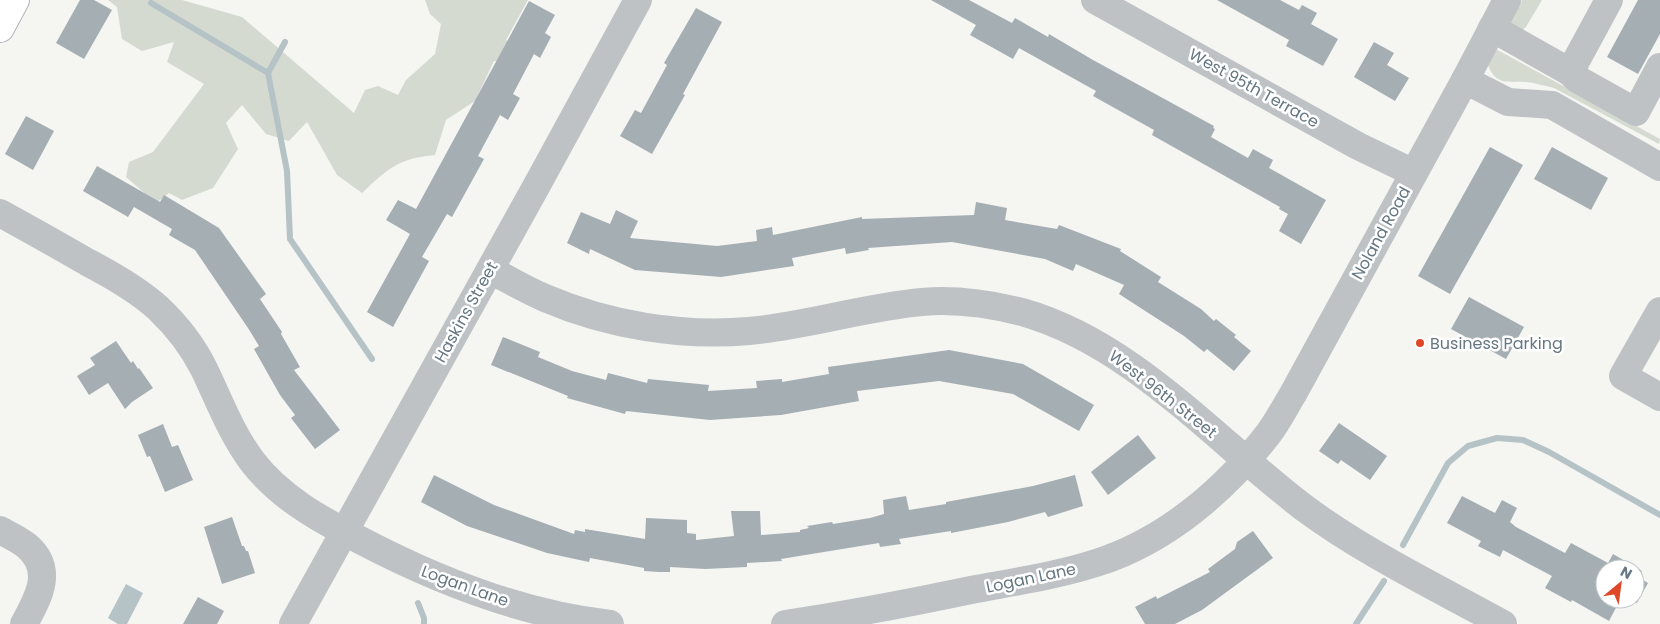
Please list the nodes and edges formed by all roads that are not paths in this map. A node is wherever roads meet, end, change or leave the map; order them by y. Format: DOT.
graph roads {
  1 [pos="15,0"];
  2 [pos="638,0"];
  3 [pos="1095,0"];
  4 [pos="1507,0"];
  5 [pos="1609,0"];
  6 [pos="0,28"];
  7 [pos="1492,28"];
  8 [pos="1660,67"];
  9 [pos="1570,72"];
  10 [pos="1466,80"];
  11 [pos="1660,167"];
  12 [pos="1414,173"];
  13 [pos="0,213"];
  14 [pos="490,270"];
  15 [pos="1660,311"];
  16 [pos="1660,397"];
  17 [pos="1245,460"];
  18 [pos="0,530"];
  19 [pos="343,532"];
  20 [pos="598,623"];
  21 [pos="24,624"];
  22 [pos="292,624"];
  23 [pos="785,624"];
  24 [pos="1503,624"];
  1 -- 6 [label="main road"];
  2 -- 14 [label="street, Haskins Street"];
  3 -- 12 [label="street, West 95th Terrace"];
  4 -- 7 [label="street, Noland Road"];
  5 -- 9 [label="street"];
  7 -- 9 [label="street"];
  7 -- 10 [label="street, Noland Road"];
  8 -- 9 [label="street"];
  10 -- 11 [label="street"];
  10 -- 12 [label="street, Noland Road"];
  12 -- 17 [label="street, Noland Road"];
  13 -- 19 [label="street, Logan Lane"];
  14 -- 17 [label="street, West 96th Street"];
  14 -- 19 [label="street, Haskins Street"];
  15 -- 16 [label="street"];
  17 -- 23 [label="street, Logan Lane"];
  17 -- 24 [label="street, West 96th Street"];
  18 -- 21 [label="street"];
  19 -- 20 [label="street, Logan Lane"];
  19 -- 22 [label="street, Haskins Street"];
}
